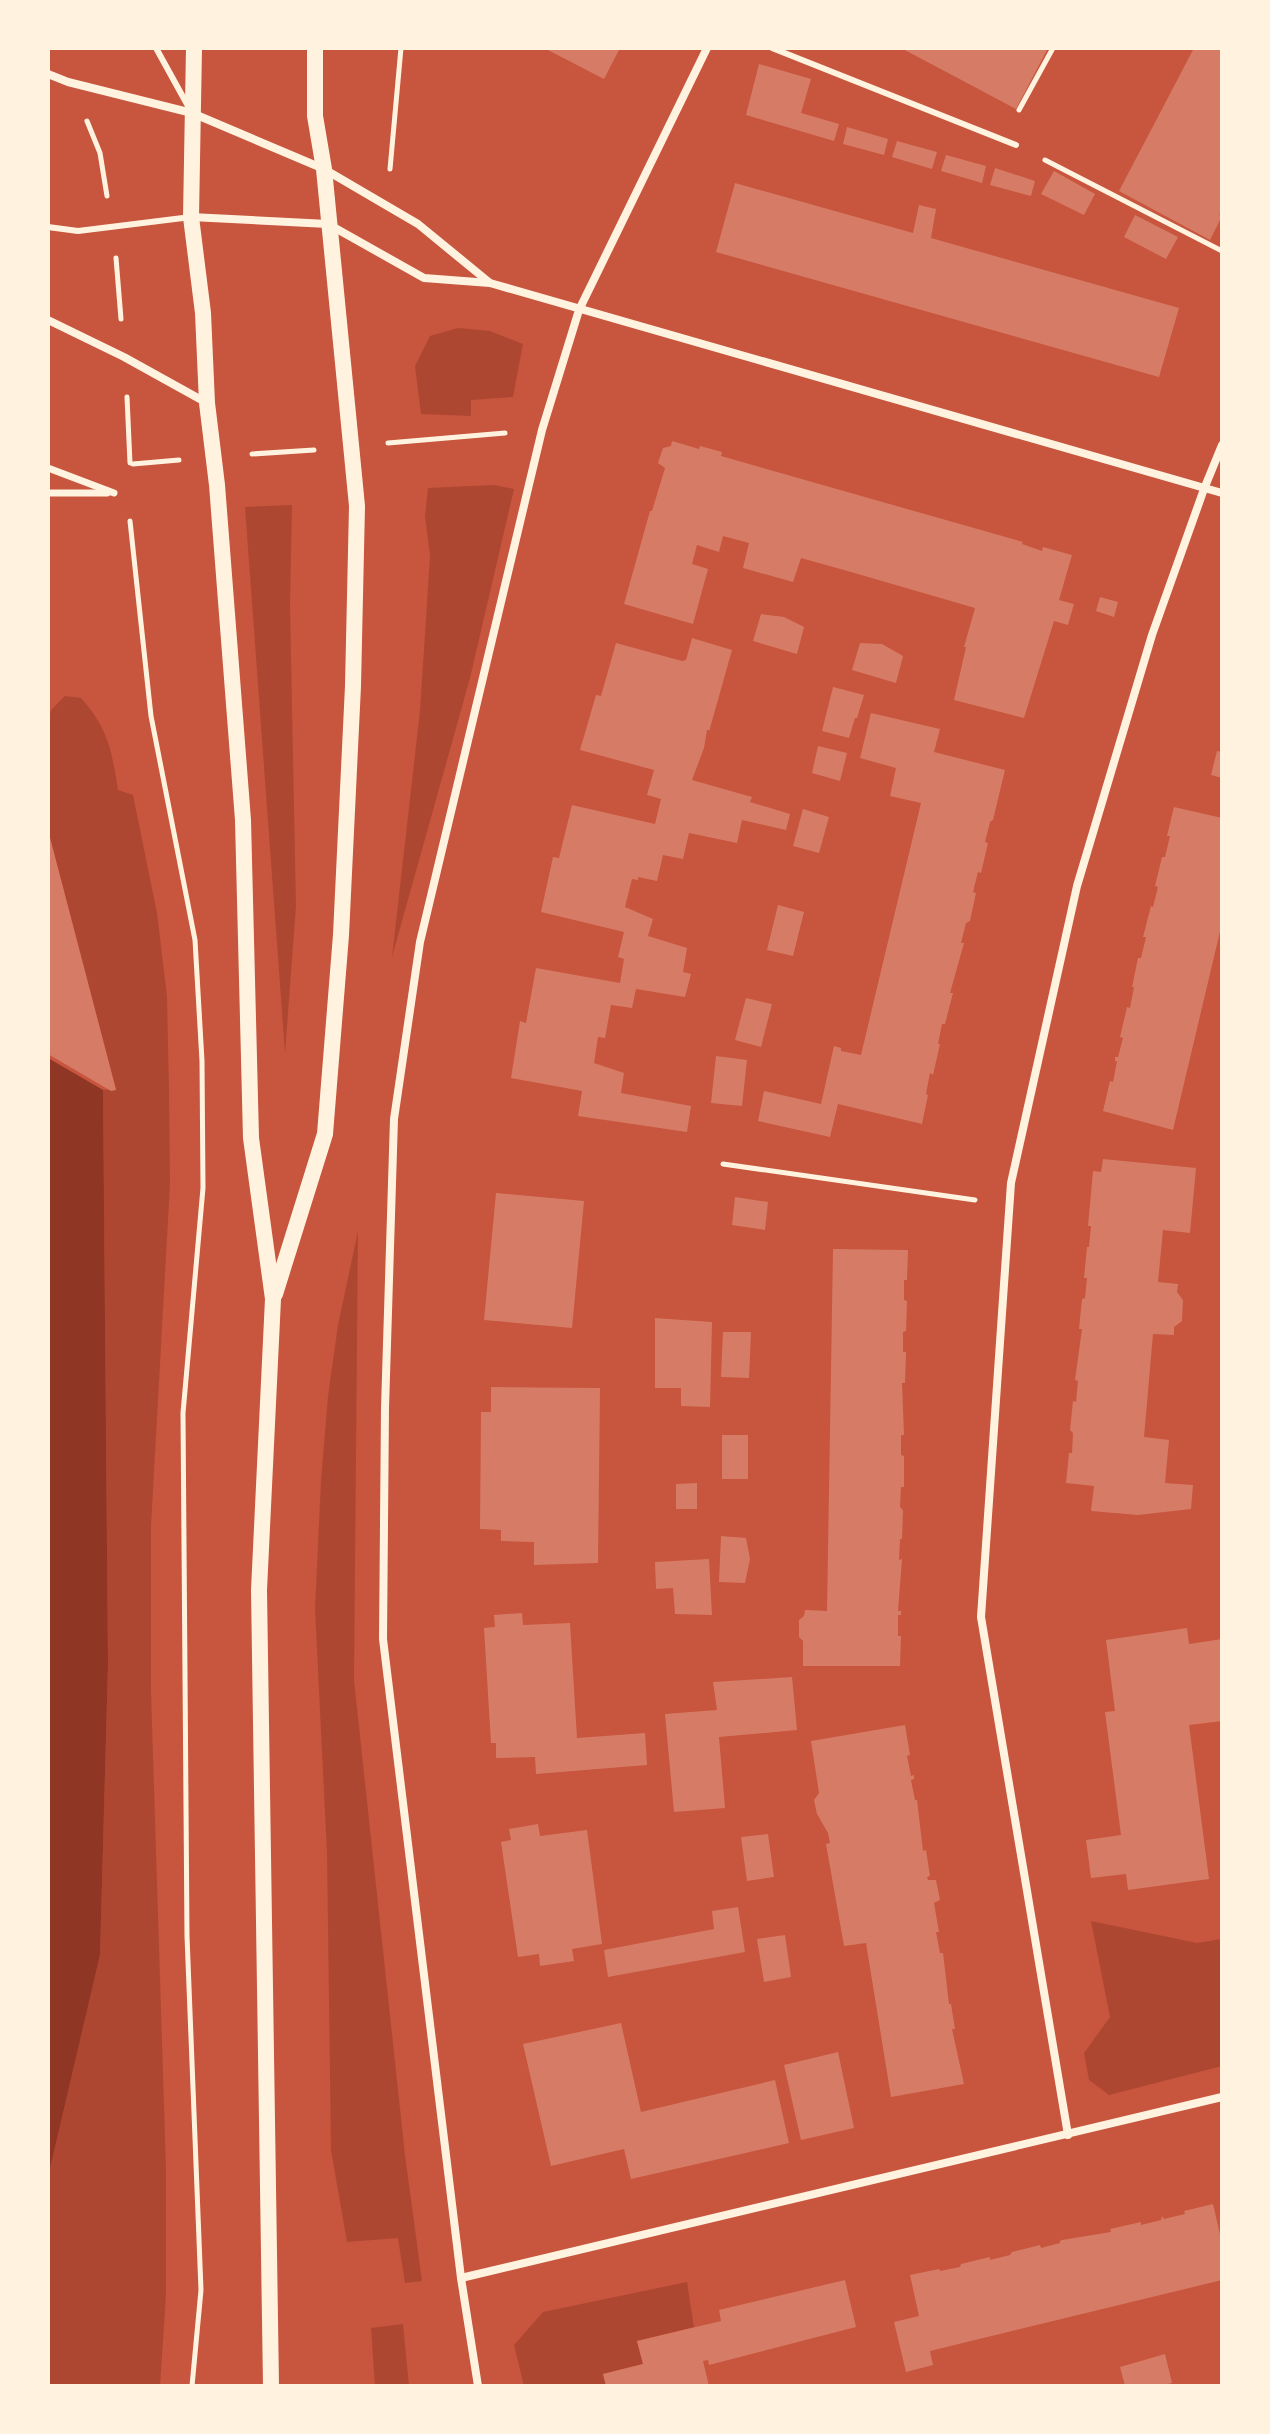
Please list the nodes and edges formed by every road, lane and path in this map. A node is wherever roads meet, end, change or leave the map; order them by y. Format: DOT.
graph roads {
  1 [pos="156,48"];
  2 [pos="194,48"];
  3 [pos="315,48"];
  4 [pos="401,48"];
  5 [pos="707,48"];
  6 [pos="772,48"];
  7 [pos="1053,48"];
  8 [pos="48,74"];
  9 [pos="68,82"];
  10 [pos="192,113"];
  11 [pos="1016,145"];
  12 [pos="324,169"];
  13 [pos="388,206"];
  14 [pos="191,217"];
  15 [pos="328,224"];
  16 [pos="48,227"];
  17 [pos="113,228"];
  18 [pos="1222,251"];
  19 [pos="490,283"];
  20 [pos="579,310"];
  21 [pos="48,320"];
  22 [pos="124,357"];
  23 [pos="207,403"];
  24 [pos="1222,445"];
  25 [pos="130,464"];
  26 [pos="48,468"];
  27 [pos="1204,489"];
  28 [pos="48,493"];
  29 [pos="1222,493"];
  30 [pos="129,508"];
  31 [pos="723,1164"];
  32 [pos="1010,1205"];
  33 [pos="273,1299"];
  34 [pos="1222,2097"];
  35 [pos="1068,2135"];
  36 [pos="461,2278"];
  37 [pos="269,2384"];
  38 [pos="192,2386"];
  39 [pos="478,2386"];
  1 -- 10 [label="lane"];
  2 -- 10 [label="main road"];
  3 -- 12 [label="main road"];
  4 -- 13 [label="path"];
  5 -- 20 [label="street"];
  6 -- 11 [label="lane"];
  7 -- 11 [label="path"];
  8 -- 9 [label="street"];
  9 -- 10 [label="street"];
  9 -- 17 [label="path"];
  10 -- 12 [label="street"];
  10 -- 14 [label="main road"];
  11 -- 18 [label="path"];
  12 -- 13 [label="street"];
  12 -- 15 [label="main road"];
  13 -- 19 [label="street"];
  14 -- 15 [label="street"];
  14 -- 17 [label="lane"];
  14 -- 23 [label="main road"];
  15 -- 19 [label="street"];
  15 -- 33 [label="main road"];
  16 -- 17 [label="lane"];
  17 -- 22 [label="path"];
  19 -- 20 [label="street"];
  20 -- 27 [label="street"];
  20 -- 36 [label="street"];
  21 -- 22 [label="street"];
  22 -- 23 [label="street"];
  22 -- 25 [label="path"];
  23 -- 33 [label="main road"];
  24 -- 27 [label="street"];
  26 -- 28 [label="street"];
  27 -- 29 [label="street"];
  27 -- 32 [label="street"];
  30 -- 38 [label="path"];
  31 -- 32 [label="path"];
  32 -- 35 [label="street"];
  33 -- 37 [label="main road"];
  34 -- 35 [label="street"];
  35 -- 36 [label="street"];
  36 -- 39 [label="street"];
}
